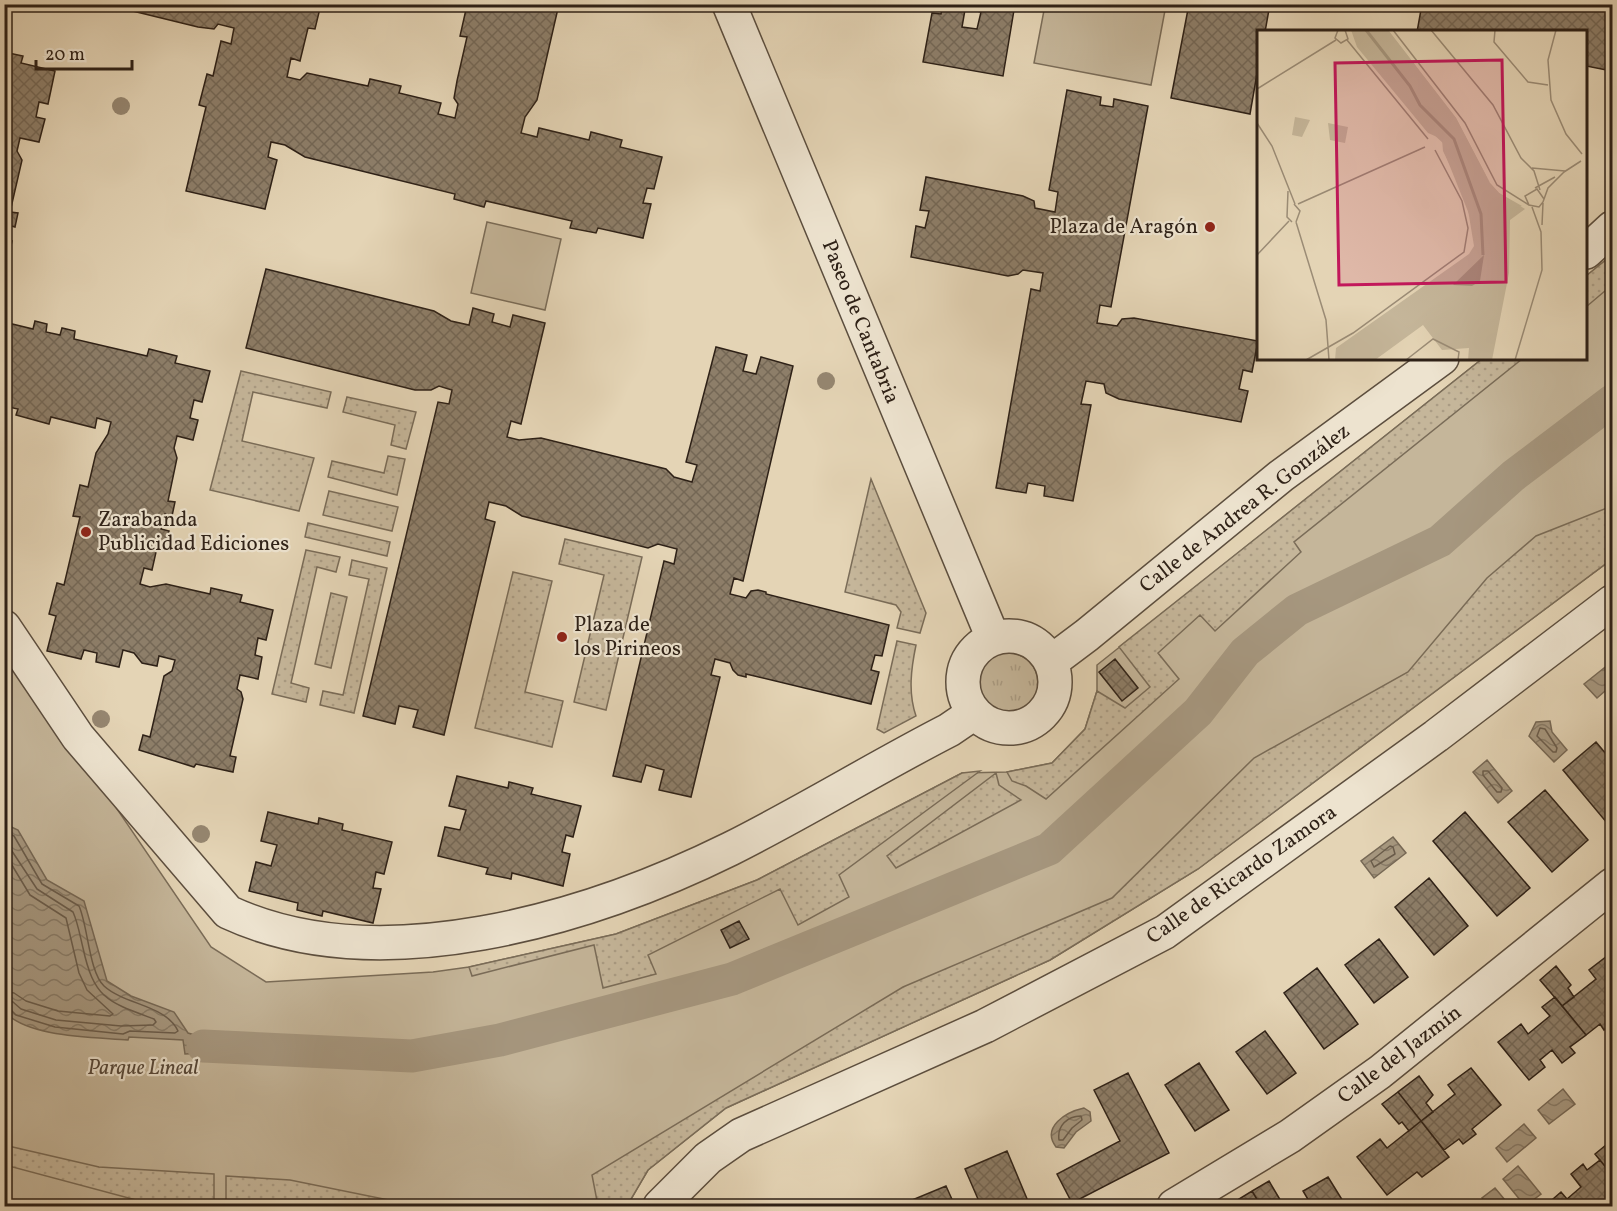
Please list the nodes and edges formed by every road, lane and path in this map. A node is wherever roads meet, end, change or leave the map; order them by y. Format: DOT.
graph roads {
  1 [pos="729,4"];
  2 [pos="1612,228"];
  3 [pos="1587,251"];
  4 [pos="1439,360"];
  5 [pos="1612,602"];
  6 [pos="4,627"];
  7 [pos="993,638"];
  8 [pos="1051,662"];
  9 [pos="974,713"];
  10 [pos="1612,885"];
  11 [pos="679,1195"];
  12 [pos="660,1206"];
  13 [pos="1174,1206"];
  1 -- 7 [label="street, Paseo de Cantabria"];
  2 -- 3 [label="street"];
  4 -- 8 [label="street, Calle de Andrea R. González"];
  5 -- 11 [label="street, Calle de Ricardo Zamora"];
  6 -- 9 [label="street"];
  7 -- 8 [label="street"];
  7 -- 9 [label="street"];
  8 -- 9 [label="street"];
  10 -- 13 [label="street, Calle del Jazmín"];
  11 -- 12 [label="street, Calle de Ricardo Zamora"];
}
